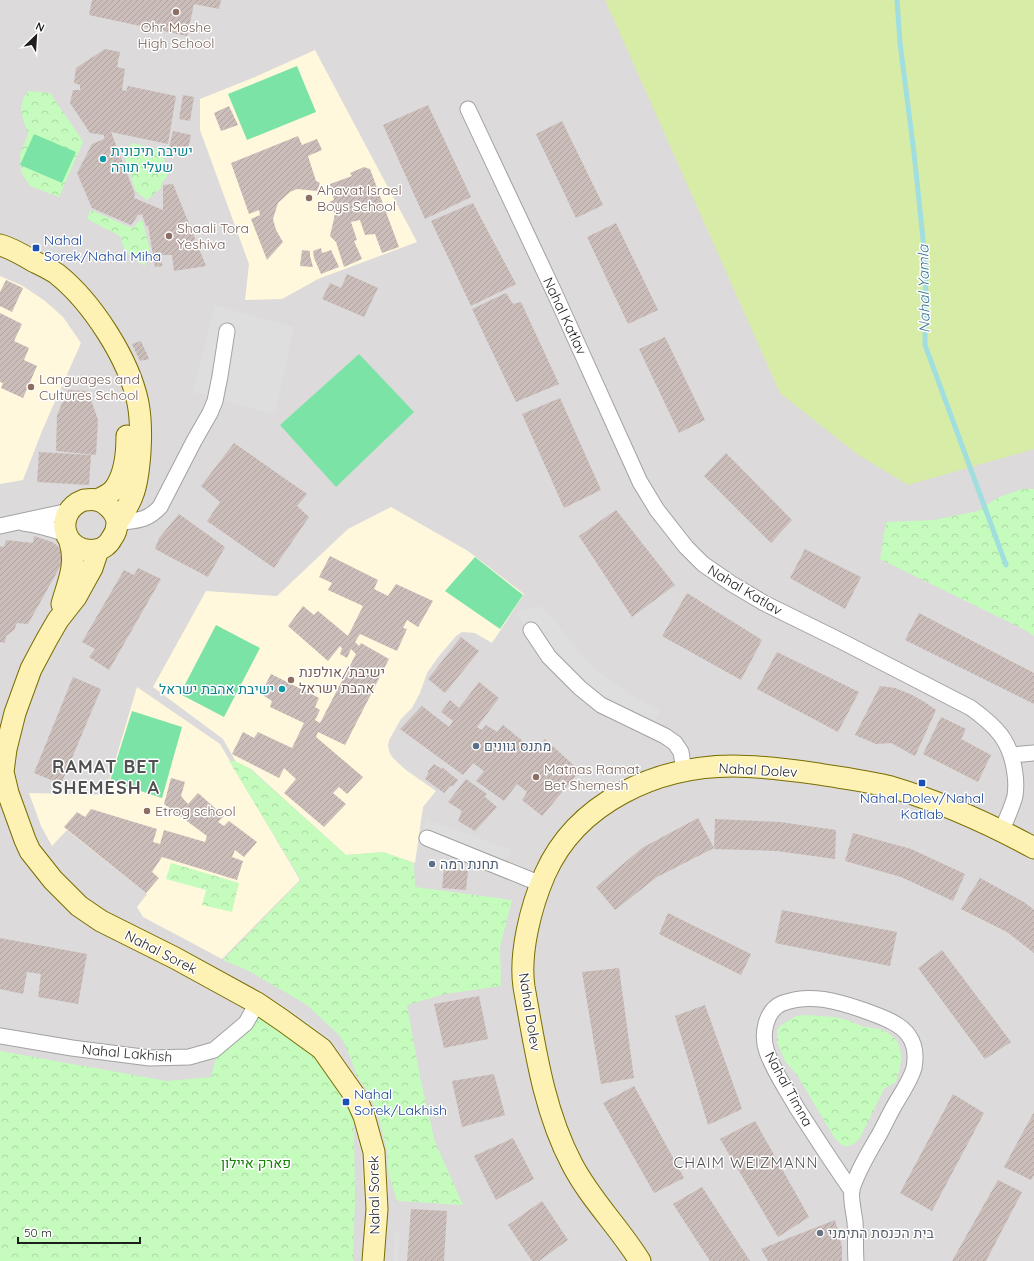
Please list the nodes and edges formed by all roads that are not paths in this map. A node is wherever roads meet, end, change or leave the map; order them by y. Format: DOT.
graph roads {
  1 [pos="468,109"];
  2 [pos="0,245"];
  3 [pos="0,261"];
  4 [pos="227,331"];
  5 [pos="97,500"];
  6 [pos="69,511"];
  7 [pos="117,523"];
  8 [pos="7,524"];
  9 [pos="68,538"];
  10 [pos="98,550"];
  11 [pos="58,620"];
  12 [pos="531,630"];
  13 [pos="1034,753"];
  14 [pos="1012,755"];
  15 [pos="684,771"];
  16 [pos="2,772"];
  17 [pos="1002,831"];
  18 [pos="427,838"];
  19 [pos="1034,848"];
  20 [pos="541,884"];
  21 [pos="257,1003"];
  22 [pos="0,1036"];
  23 [pos="866,1157"];
  24 [pos="830,1160"];
  25 [pos="852,1191"];
  26 [pos="373,1261"];
  27 [pos="640,1261"];
  28 [pos="856,1261"];
  1 -- 14 [label="street, Nahal Katlav"];
  2 -- 7 [label="street"];
  3 -- 5 [label="street"];
  4 -- 7 [label="street"];
  5 -- 6 [label="street"];
  5 -- 7 [label="street"];
  6 -- 8 [label="street"];
  6 -- 9 [label="street"];
  7 -- 10 [label="street"];
  8 -- 9 [label="street"];
  9 -- 10 [label="street"];
  9 -- 11 [label="street, Nahal Sorek"];
  10 -- 11 [label="street, Nahal Sorek"];
  11 -- 16 [label="street, Nahal Sorek"];
  12 -- 15 [label="street"];
  13 -- 14 [label="street"];
  14 -- 17 [label="street, Nahal Katlav"];
  15 -- 17 [label="street, Nahal Dolev"];
  15 -- 20 [label="street, Nahal Dolev"];
  16 -- 21 [label="street, Nahal Sorek"];
  17 -- 19 [label="street, Nahal Dolev"];
  18 -- 20 [label="street"];
  20 -- 27 [label="street, Nahal Dolev"];
  21 -- 22 [label="street, Nahal Lakhish"];
  21 -- 26 [label="street, Nahal Sorek"];
  23 -- 24 [label="street"];
  23 -- 24 [label="street, Nahal Timna"];
  23 -- 25 [label="street, Nahal Timna"];
  24 -- 25 [label="street, Nahal Timna"];
  25 -- 28 [label="street, Nahal Timna"];
}
